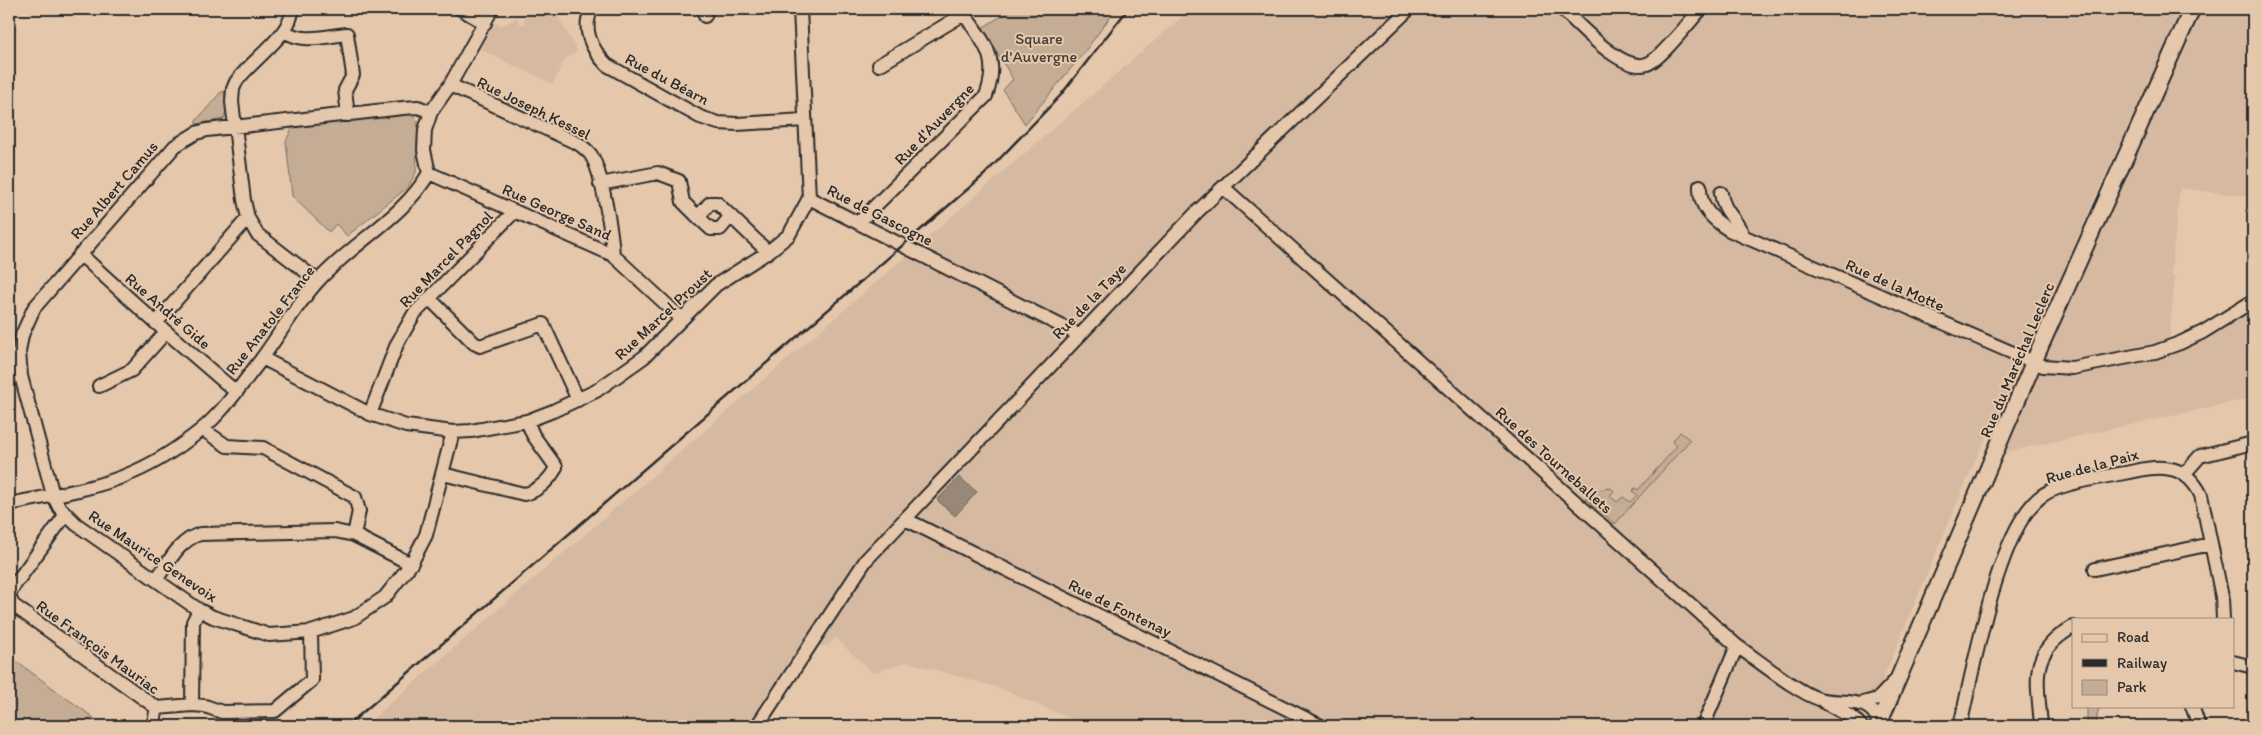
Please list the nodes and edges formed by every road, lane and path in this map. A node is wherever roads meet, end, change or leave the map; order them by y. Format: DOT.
graph roads {
  1 [pos="292,9"];
  2 [pos="461,9"];
  3 [pos="492,9"];
  4 [pos="592,9"];
  5 [pos="800,9"];
  6 [pos="1410,9"];
  7 [pos="1562,9"];
  8 [pos="1701,9"];
  9 [pos="2192,9"];
  10 [pos="962,11"];
  11 [pos="485,22"];
  12 [pos="284,31"];
  13 [pos="879,65"];
  14 [pos="450,85"];
  15 [pos="431,112"];
  16 [pos="348,115"];
  17 [pos="805,120"];
  18 [pos="236,127"];
  19 [pos="429,173"];
  20 [pos="600,184"];
  21 [pos="1700,186"];
  22 [pos="1223,187"];
  23 [pos="1721,193"];
  24 [pos="809,198"];
  25 [pos="515,212"];
  26 [pos="731,216"];
  27 [pos="698,217"];
  28 [pos="248,218"];
  29 [pos="858,223"];
  30 [pos="1744,237"];
  31 [pos="768,252"];
  32 [pos="80,254"];
  33 [pos="613,255"];
  34 [pos="318,281"];
  35 [pos="430,299"];
  36 [pos="2253,302"];
  37 [pos="682,319"];
  38 [pos="161,328"];
  39 [pos="1079,335"];
  40 [pos="262,358"];
  41 [pos="2034,363"];
  42 [pos="14,366"];
  43 [pos="99,386"];
  44 [pos="236,392"];
  45 [pos="578,400"];
  46 [pos="370,414"];
  47 [pos="527,421"];
  48 [pos="202,429"];
  49 [pos="453,432"];
  50 [pos="2253,443"];
  51 [pos="2185,473"];
  52 [pos="443,474"];
  53 [pos="53,495"];
  54 [pos="9,504"];
  55 [pos="66,514"];
  56 [pos="905,519"];
  57 [pos="354,535"];
  58 [pos="2211,544"];
  59 [pos="411,564"];
  60 [pos="2095,569"];
  61 [pos="156,580"];
  62 [pos="199,610"];
  63 [pos="2223,618"];
  64 [pos="2072,628"];
  65 [pos="311,632"];
  66 [pos="1737,646"];
  67 [pos="2234,662"];
  68 [pos="2253,668"];
  69 [pos="1900,673"];
  70 [pos="1820,699"];
  71 [pos="1859,704"];
  72 [pos="192,705"];
  73 [pos="157,708"];
  74 [pos="2193,708"];
  75 [pos="1878,724"];
  76 [pos="153,726"];
  77 [pos="757,726"];
  78 [pos="1321,726"];
  79 [pos="1703,726"];
  80 [pos="1861,726"];
  81 [pos="1960,726"];
  82 [pos="2040,726"];
  83 [pos="2199,726"];
  1 -- 12 [label="street"];
  2 -- 11 [label="street"];
  3 -- 11 [label="street"];
  4 -- 17 [label="street, Rue du Béarn"];
  5 -- 17 [label="street, Rue de Gascogne"];
  6 -- 22 [label="street, Rue de la Taye"];
  7 -- 8 [label="street"];
  9 -- 41 [label="main road, Rue du Maréchal Leclerc"];
  10 -- 13 [label="street"];
  10 -- 29 [label="street, Rue d'Auvergne"];
  11 -- 14 [label="street"];
  12 -- 16 [label="street"];
  12 -- 18 [label="street"];
  14 -- 15 [label="street"];
  14 -- 20 [label="street, Rue Joseph Kessel"];
  15 -- 16 [label="street, Rue Albert Camus"];
  15 -- 19 [label="street"];
  16 -- 18 [label="street, Rue Albert Camus"];
  17 -- 24 [label="street, Rue de Gascogne"];
  18 -- 28 [label="street"];
  18 -- 32 [label="street, Rue Albert Camus"];
  19 -- 25 [label="street, Rue George Sand"];
  19 -- 34 [label="street, Rue Anatole France"];
  20 -- 27 [label="street"];
  20 -- 33 [label="street, Rue Joseph Kessel"];
  21 -- 30 [label="street, Rue de la Motte"];
  22 -- 39 [label="street, Rue de la Taye"];
  22 -- 66 [label="street, Rue des Tourneballets"];
  23 -- 30 [label="street"];
  24 -- 29 [label="street, Rue de Gascogne"];
  24 -- 31 [label="street, Rue Marcel Proust"];
  25 -- 33 [label="street, Rue George Sand"];
  25 -- 35 [label="street, Rue Marcel Pagnol"];
  26 -- 27 [label="street"];
  26 -- 27 [label="street"];
  26 -- 31 [label="street"];
  28 -- 34 [label="street"];
  28 -- 38 [label="street"];
  29 -- 39 [label="street, Rue de Gascogne"];
  30 -- 41 [label="street, Rue de la Motte"];
  31 -- 37 [label="street, Rue Marcel Proust"];
  32 -- 38 [label="street, Rue André Gide"];
  32 -- 42 [label="street, Rue Albert Camus"];
  33 -- 37 [label="street, Rue George Sand"];
  34 -- 40 [label="street, Rue Anatole France"];
  35 -- 45 [label="street"];
  35 -- 46 [label="street, Rue Marcel Pagnol"];
  36 -- 41 [label="street, Rue de la Motte"];
  37 -- 45 [label="street, Rue Marcel Proust"];
  38 -- 43 [label="street"];
  38 -- 44 [label="street, Rue André Gide"];
  39 -- 56 [label="street, Rue de la Taye"];
  40 -- 44 [label="street, Rue Anatole France"];
  40 -- 46 [label="street, Rue Marcel Proust"];
  41 -- 69 [label="main road, Rue du Maréchal Leclerc"];
  42 -- 53 [label="street, Rue Albert Camus"];
  44 -- 48 [label="street, Rue Anatole France"];
  45 -- 47 [label="street, Rue Marcel Proust"];
  46 -- 49 [label="street, Rue Marcel Proust"];
  47 -- 49 [label="street, Rue Marcel Proust"];
  47 -- 52 [label="street"];
  48 -- 53 [label="street, Rue Anatole France"];
  48 -- 57 [label="street"];
  49 -- 52 [label="street, Rue Maurice Genevoix"];
  50 -- 51 [label="street"];
  51 -- 58 [label="street"];
  51 -- 81 [label="street, Rue de la Paix"];
  52 -- 59 [label="street, Rue Maurice Genevoix"];
  53 -- 54 [label="street, Rue Anatole France"];
  53 -- 55 [label="street, Rue Maurice Genevoix"];
  55 -- 61 [label="street, Rue Maurice Genevoix"];
  55 -- 73 [label="street, Rue François Mauriac"];
  56 -- 77 [label="street, Rue de la Taye"];
  56 -- 78 [label="street, Rue de Fontenay"];
  57 -- 59 [label="street"];
  57 -- 61 [label="street"];
  58 -- 60 [label="street"];
  58 -- 63 [label="street"];
  59 -- 65 [label="street, Rue Maurice Genevoix"];
  61 -- 62 [label="street, Rue Maurice Genevoix"];
  62 -- 65 [label="street, Rue Maurice Genevoix"];
  62 -- 72 [label="street"];
  64 -- 82 [label="street"];
  65 -- 72 [label="street"];
  66 -- 70 [label="street, Rue des Tourneballets"];
  66 -- 79 [label="street"];
  67 -- 68 [label="street"];
  69 -- 71 [label="street"];
  69 -- 75 [label="main road, Rue du Maréchal Leclerc"];
  70 -- 71 [label="street, Rue des Tourneballets"];
  70 -- 80 [label="street"];
  71 -- 75 [label="street"];
  72 -- 73 [label="street"];
  73 -- 76 [label="street"];
  74 -- 83 [label="street"];
}
